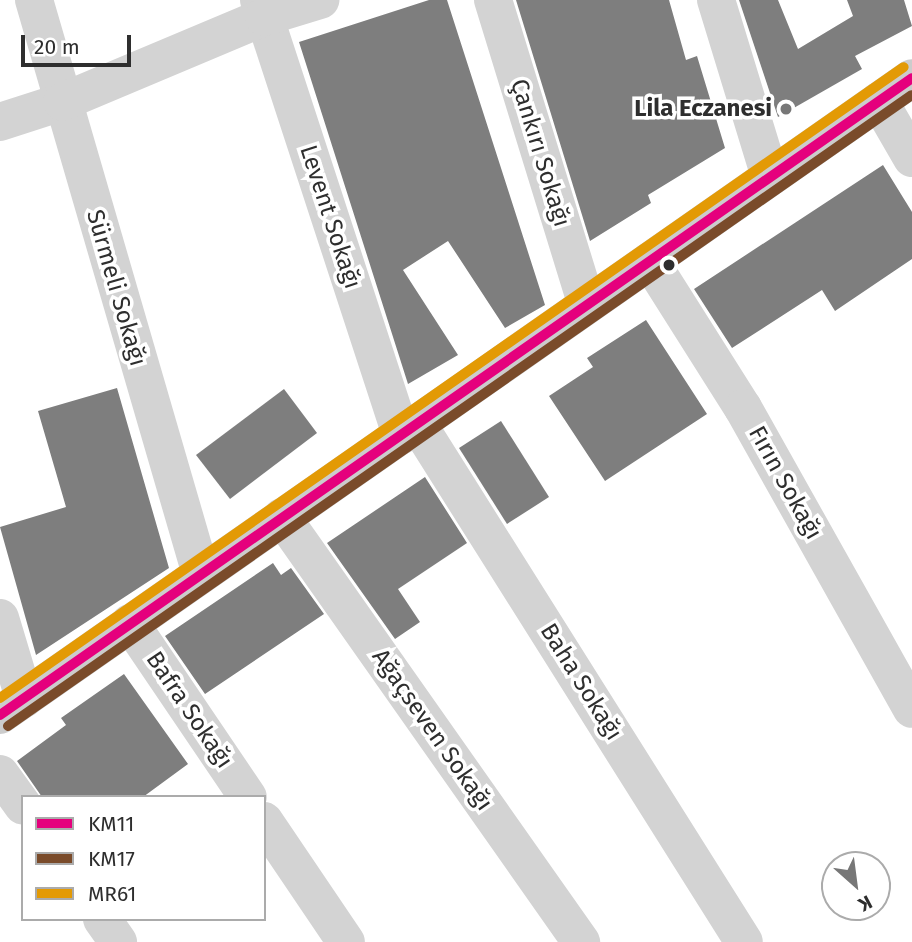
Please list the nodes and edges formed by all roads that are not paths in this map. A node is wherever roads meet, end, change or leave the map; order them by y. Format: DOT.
graph roads {
  1 [pos="34,0"];
  2 [pos="320,0"];
  3 [pos="493,0"];
  4 [pos="716,0"];
  5 [pos="262,9"];
  6 [pos="912,78"];
  7 [pos="879,101"];
  8 [pos="62,102"];
  9 [pos="0,122"];
  10 [pos="912,158"];
  11 [pos="770,177"];
  12 [pos="650,261"];
  13 [pos="586,305"];
  14 [pos="410,429"];
  15 [pos="282,517"];
  16 [pos="201,574"];
  17 [pos="0,618"];
  18 [pos="130,624"];
  19 [pos="12,706"];
  20 [pos="912,709"];
  21 [pos="0,774"];
  22 [pos="247,795"];
  23 [pos="21,803"];
  24 [pos="266,824"];
  25 [pos="103,921"];
  26 [pos="118,942"];
  27 [pos="346,942"];
  28 [pos="581,942"];
  29 [pos="744,942"];
  1 -- 8 [label="street, Sürmeli Sokağı"];
  2 -- 5 [label="street"];
  3 -- 13 [label="street, Çankırı Sokağı"];
  4 -- 11 [label="street"];
  5 -- 8 [label="street"];
  5 -- 14 [label="street, Levent Sokağı"];
  6 -- 7 [label="street"];
  7 -- 10 [label="street"];
  7 -- 11 [label="street"];
  8 -- 9 [label="street"];
  8 -- 16 [label="street, Sürmeli Sokağı"];
  11 -- 12 [label="street"];
  12 -- 13 [label="street"];
  12 -- 20 [label="street, Fırın Sokağı"];
  13 -- 14 [label="street"];
  14 -- 15 [label="street"];
  14 -- 29 [label="street, Baha Sokağı"];
  15 -- 16 [label="street"];
  15 -- 28 [label="street, Ağaçseven Sokağı"];
  16 -- 18 [label="street"];
  17 -- 19 [label="street"];
  18 -- 19 [label="street"];
  18 -- 22 [label="street, Bafra Sokağı"];
  21 -- 23 [label="street"];
  24 -- 27 [label="street"];
  25 -- 26 [label="street"];
}
